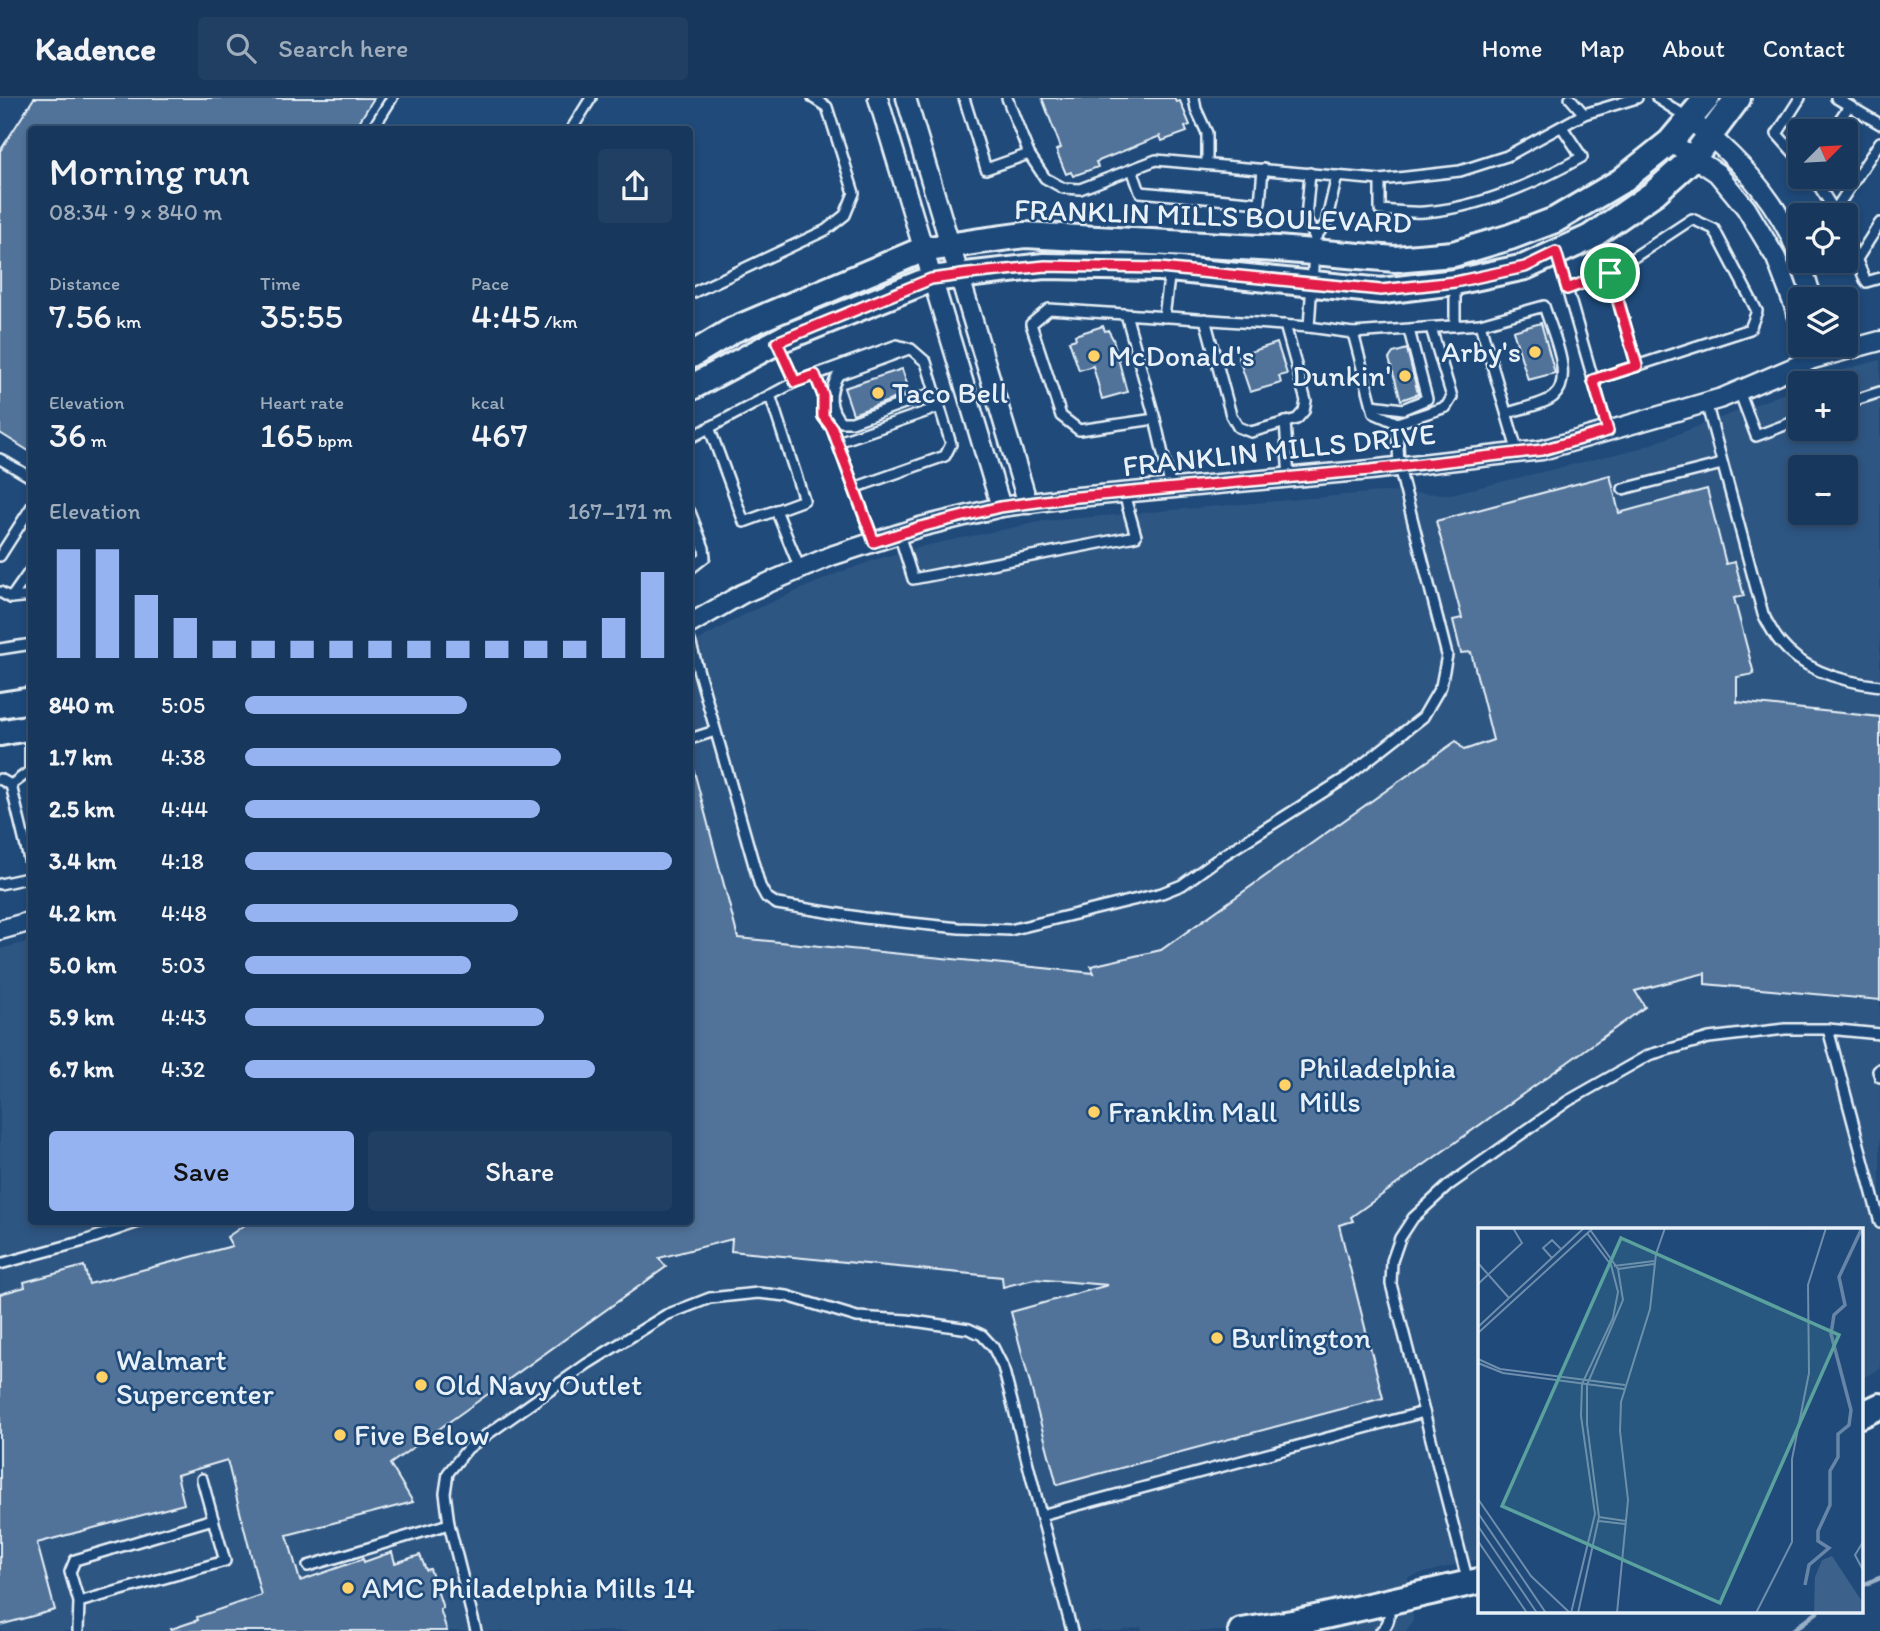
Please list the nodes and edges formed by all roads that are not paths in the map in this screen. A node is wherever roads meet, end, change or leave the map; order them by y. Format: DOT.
graph roads {
  1 [pos="392,98"];
  2 [pos="591,98"];
  3 [pos="813,98"];
  4 [pos="878,98"];
  5 [pos="906,98"];
  6 [pos="964,98"];
  7 [pos="1007,98"];
  8 [pos="1194,98"];
  9 [pos="1570,98"];
  10 [pos="1637,98"];
  11 [pos="1657,98"];
  12 [pos="1707,98"];
  13 [pos="1738,98"];
  14 [pos="1800,98"];
  15 [pos="1836,98"];
  16 [pos="1849,106"];
  17 [pos="1584,114"];
  18 [pos="1840,119"];
  19 [pos="1690,120"];
  20 [pos="1880,124"];
  21 [pos="374,126"];
  22 [pos="574,126"];
  23 [pos="1562,127"];
  24 [pos="1710,135"];
  25 [pos="1670,142"];
  26 [pos="1880,142"];
  27 [pos="1788,146"];
  28 [pos="1029,153"];
  29 [pos="1693,158"];
  30 [pos="1207,163"];
  31 [pos="1132,169"];
  32 [pos="1263,169"];
  33 [pos="1310,173"];
  34 [pos="1337,176"];
  35 [pos="1380,180"];
  36 [pos="1842,203"];
  37 [pos="1880,223"];
  38 [pos="1314,245"];
  39 [pos="950,246"];
  40 [pos="922,250"];
  41 [pos="1556,252"];
  42 [pos="1858,257"];
  43 [pos="1858,262"];
  44 [pos="1170,269"];
  45 [pos="1610,273"];
  46 [pos="958,276"];
  47 [pos="1880,278"];
  48 [pos="931,279"];
  49 [pos="1455,282"];
  50 [pos="1312,284"];
  51 [pos="1809,287"];
  52 [pos="1567,289"];
  53 [pos="1788,290"];
  54 [pos="693,293"];
  55 [pos="1126,314"];
  56 [pos="1164,317"];
  57 [pos="1205,319"];
  58 [pos="1480,324"];
  59 [pos="1285,325"];
  60 [pos="1455,326"];
  61 [pos="1309,327"];
  62 [pos="1431,328"];
  63 [pos="1409,330"];
  64 [pos="1353,334"];
  65 [pos="1880,341"];
  66 [pos="777,342"];
  67 [pos="1858,345"];
  68 [pos="911,348"];
  69 [pos="693,354"];
  70 [pos="1802,357"];
  71 [pos="1637,366"];
  72 [pos="815,375"];
  73 [pos="1593,380"];
  74 [pos="795,382"];
  75 [pos="693,386"];
  76 [pos="1739,391"];
  77 [pos="1880,391"];
  78 [pos="935,392"];
  79 [pos="770,396"];
  80 [pos="1858,399"];
  81 [pos="1706,402"];
  82 [pos="1372,405"];
  83 [pos="940,407"];
  84 [pos="1507,413"];
  85 [pos="1155,419"];
  86 [pos="1285,422"];
  87 [pos="1397,423"];
  88 [pos="1788,424"];
  89 [pos="709,427"];
  90 [pos="1608,431"];
  91 [pos="693,432"];
  92 [pos="838,442"];
  93 [pos="1518,453"];
  94 [pos="0,459"];
  95 [pos="1723,464"];
  96 [pos="1399,467"];
  97 [pos="28,476"];
  98 [pos="1289,478"];
  99 [pos="854,488"];
  100 [pos="1623,489"];
  101 [pos="1171,490"];
  102 [pos="1124,494"];
  103 [pos="1028,504"];
  104 [pos="1000,507"];
  105 [pos="776,510"];
  106 [pos="28,512"];
  107 [pos="693,520"];
  108 [pos="899,534"];
  109 [pos="874,542"];
  110 [pos="0,556"];
  111 [pos="693,567"];
  112 [pos="800,569"];
  113 [pos="28,574"];
  114 [pos="0,592"];
  115 [pos="28,596"];
  116 [pos="11,598"];
  117 [pos="693,622"];
  118 [pos="28,645"];
  119 [pos="0,649"];
  120 [pos="693,652"];
  121 [pos="699,673"];
  122 [pos="693,677"];
  123 [pos="1880,686"];
  124 [pos="28,701"];
  125 [pos="0,705"];
  126 [pos="28,728"];
  127 [pos="715,731"];
  128 [pos="0,733"];
  129 [pos="693,738"];
  130 [pos="28,774"];
  131 [pos="0,779"];
  132 [pos="10,785"];
  133 [pos="28,859"];
  134 [pos="28,876"];
  135 [pos="0,884"];
  136 [pos="28,922"];
  137 [pos="0,930"];
  138 [pos="1828,1029"];
  139 [pos="1880,1034"];
  140 [pos="1880,1069"];
  141 [pos="1880,1077"];
  142 [pos="1880,1223"];
  143 [pos="130,1225"];
  144 [pos="0,1264"];
  145 [pos="1880,1406"];
  146 [pos="1424,1412"];
  147 [pos="1862,1415"];
  148 [pos="202,1479"];
  149 [pos="1041,1515"];
  150 [pos="214,1519"];
  151 [pos="449,1524"];
  152 [pos="309,1566"];
  153 [pos="1474,1582"];
  154 [pos="79,1602"];
  155 [pos="1387,1602"];
  156 [pos="78,1631"];
  157 [pos="476,1631"];
  158 [pos="1072,1631"];
  159 [pos="1241,1631"];
  160 [pos="1381,1631"];
  1 -- 21 [label="lane"];
  2 -- 22 [label="lane"];
  3 -- 54 [label="lane"];
  4 -- 40 [label="street"];
  5 -- 39 [label="street"];
  6 -- 28 [label="lane"];
  7 -- 28 [label="lane"];
  8 -- 30 [label="lane"];
  9 -- 17 [label="lane"];
  10 -- 17 [label="lane"];
  11 -- 19 [label="lane"];
  12 -- 19 [label="street, FRANKLIN MILLS BOULEVARD"];
  13 -- 24 [label="street, FRANKLIN MILLS BOULEVARD"];
  14 -- 27 [label="lane"];
  15 -- 16 [label="lane"];
  16 -- 18 [label="lane"];
  16 -- 20 [label="lane"];
  17 -- 23 [label="lane"];
  19 -- 24 [label="street"];
  19 -- 25 [label="street, FRANKLIN MILLS BOULEVARD"];
  23 -- 35 [label="lane"];
  23 -- 35 [label="lane"];
  24 -- 29 [label="street, FRANKLIN MILLS BOULEVARD"];
  24 -- 51 [label="street"];
  25 -- 29 [label="street"];
  25 -- 38 [label="street, FRANKLIN MILLS BOULEVARD"];
  26 -- 36 [label="lane"];
  28 -- 31 [label="lane"];
  29 -- 41 [label="street, FRANKLIN MILLS BOULEVARD"];
  29 -- 53 [label="street"];
  30 -- 31 [label="lane"];
  30 -- 32 [label="lane"];
  31 -- 32 [label="lane"];
  32 -- 33 [label="lane"];
  33 -- 34 [label="lane"];
  33 -- 38 [label="lane"];
  34 -- 35 [label="lane"];
  34 -- 38 [label="lane"];
  37 -- 42 [label="lane"];
  38 -- 39 [label="street, FRANKLIN MILLS BOULEVARD"];
  38 -- 50 [label="lane"];
  39 -- 40 [label="street, FRANKLIN MILLS BOULEVARD"];
  39 -- 46 [label="street"];
  40 -- 48 [label="street"];
  40 -- 69 [label="street, FRANKLIN MILLS BOULEVARD"];
  41 -- 49 [label="street, FRANKLIN MILLS BOULEVARD"];
  41 -- 52 [label="lane"];
  43 -- 47 [label="lane"];
  44 -- 46 [label="street, FRANKLIN MILLS BOULEVARD"];
  44 -- 50 [label="street, FRANKLIN MILLS BOULEVARD"];
  44 -- 56 [label="lane"];
  45 -- 52 [label="lane"];
  45 -- 71 [label="lane"];
  45 -- 71 [label="lane"];
  46 -- 48 [label="street, FRANKLIN MILLS BOULEVARD"];
  46 -- 103 [label="street"];
  48 -- 66 [label="street, FRANKLIN MILLS BOULEVARD"];
  48 -- 104 [label="street"];
  49 -- 50 [label="street, FRANKLIN MILLS BOULEVARD"];
  49 -- 60 [label="lane"];
  50 -- 61 [label="lane"];
  52 -- 73 [label="lane"];
  55 -- 56 [label="lane"];
  55 -- 85 [label="lane"];
  55 -- 85 [label="lane"];
  56 -- 57 [label="lane"];
  57 -- 59 [label="lane"];
  57 -- 86 [label="lane"];
  58 -- 60 [label="lane"];
  58 -- 84 [label="lane"];
  58 -- 84 [label="lane"];
  59 -- 61 [label="lane"];
  59 -- 86 [label="lane"];
  60 -- 62 [label="lane"];
  61 -- 64 [label="lane"];
  62 -- 63 [label="lane"];
  62 -- 87 [label="lane"];
  63 -- 64 [label="lane"];
  63 -- 82 [label="lane"];
  64 -- 82 [label="lane"];
  65 -- 67 [label="street, FRANKLIN MILLS DRIVE"];
  66 -- 74 [label="lane"];
  66 -- 75 [label="street, FRANKLIN MILLS BOULEVARD"];
  68 -- 72 [label="lane"];
  68 -- 78 [label="lane"];
  68 -- 78 [label="lane"];
  70 -- 76 [label="street, FRANKLIN MILLS DRIVE"];
  71 -- 73 [label="lane"];
  72 -- 74 [label="lane"];
  72 -- 92 [label="lane"];
  73 -- 90 [label="lane"];
  74 -- 79 [label="lane"];
  76 -- 81 [label="street, FRANKLIN MILLS DRIVE"];
  76 -- 88 [label="lane"];
  77 -- 80 [label="lane"];
  78 -- 83 [label="lane"];
  79 -- 89 [label="lane"];
  79 -- 105 [label="lane"];
  81 -- 90 [label="street, FRANKLIN MILLS DRIVE"];
  81 -- 95 [label="lane"];
  82 -- 87 [label="lane"];
  83 -- 92 [label="lane"];
  83 -- 99 [label="lane"];
  84 -- 93 [label="lane"];
  85 -- 101 [label="lane"];
  86 -- 98 [label="lane"];
  87 -- 96 [label="lane"];
  89 -- 91 [label="lane"];
  89 -- 105 [label="lane"];
  90 -- 93 [label="street, FRANKLIN MILLS DRIVE"];
  92 -- 99 [label="lane"];
  93 -- 96 [label="street, FRANKLIN MILLS DRIVE"];
  94 -- 97 [label="lane"];
  95 -- 100 [label="lane"];
  95 -- 123 [label="lane"];
  96 -- 98 [label="street, FRANKLIN MILLS DRIVE"];
  96 -- 127 [label="lane"];
  98 -- 101 [label="street, FRANKLIN MILLS DRIVE"];
  99 -- 109 [label="lane"];
  101 -- 102 [label="street, FRANKLIN MILLS DRIVE"];
  102 -- 103 [label="street, FRANKLIN MILLS DRIVE"];
  102 -- 108 [label="lane"];
  103 -- 104 [label="street, FRANKLIN MILLS DRIVE"];
  104 -- 108 [label="street, FRANKLIN MILLS DRIVE"];
  105 -- 112 [label="lane"];
  106 -- 110 [label="lane"];
  107 -- 111 [label="lane"];
  108 -- 109 [label="street, FRANKLIN MILLS DRIVE"];
  109 -- 112 [label="street, FRANKLIN MILLS DRIVE"];
  112 -- 117 [label="street, FRANKLIN MILLS DRIVE"];
  113 -- 116 [label="lane"];
  114 -- 116 [label="lane"];
  115 -- 116 [label="lane"];
  118 -- 119 [label="lane"];
  120 -- 121 [label="lane"];
  121 -- 122 [label="lane"];
  121 -- 127 [label="lane"];
  124 -- 125 [label="street"];
  126 -- 128 [label="street"];
  127 -- 129 [label="lane"];
  130 -- 132 [label="lane"];
  131 -- 132 [label="lane"];
  132 -- 133 [label="lane"];
  134 -- 135 [label="lane"];
  136 -- 137 [label="street"];
  138 -- 139 [label="lane"];
  138 -- 142 [label="lane"];
  138 -- 146 [label="lane"];
  140 -- 141 [label="lane"];
  143 -- 144 [label="lane"];
  145 -- 147 [label="street"];
  146 -- 149 [label="lane"];
  146 -- 153 [label="lane"];
  148 -- 150 [label="lane"];
  149 -- 151 [label="lane"];
  149 -- 158 [label="lane"];
  150 -- 154 [label="lane"];
  150 -- 154 [label="lane"];
  151 -- 152 [label="lane"];
  151 -- 157 [label="lane"];
  153 -- 155 [label="street"];
  154 -- 156 [label="lane"];
  155 -- 159 [label="street"];
  155 -- 160 [label="lane"];
}
